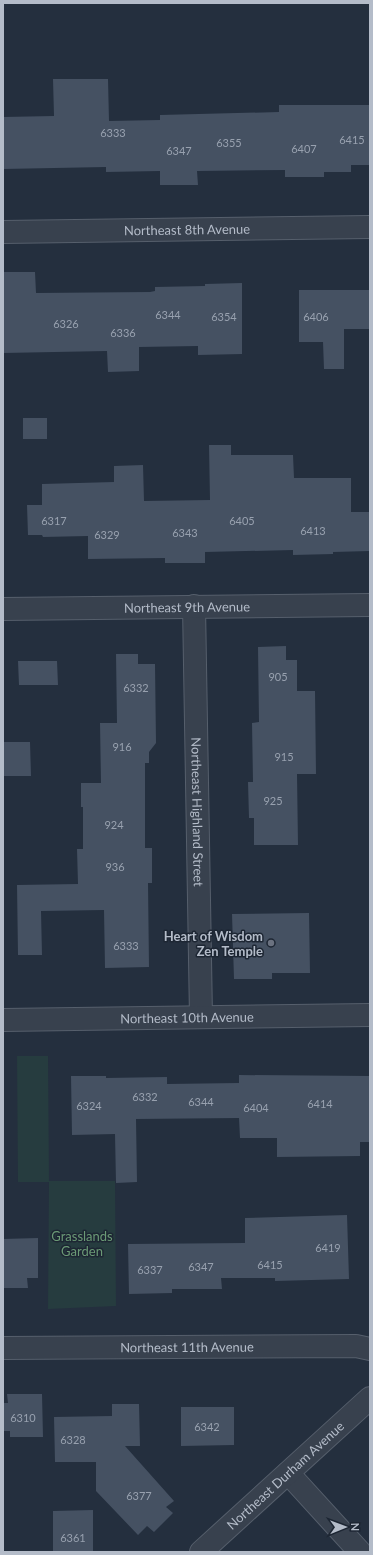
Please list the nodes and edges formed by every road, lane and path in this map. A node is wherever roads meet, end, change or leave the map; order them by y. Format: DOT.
graph roads {
  1 [pos="370,227"];
  2 [pos="3,232"];
  3 [pos="370,604"];
  4 [pos="194,606"];
  5 [pos="3,609"];
  6 [pos="370,1015"];
  7 [pos="201,1017"];
  8 [pos="3,1020"];
  9 [pos="3,1348"];
  10 [pos="370,1349"];
  11 [pos="370,1398"];
  12 [pos="288,1473"];
  13 [pos="201,1552"];
  14 [pos="360,1552"];
  1 -- 2 [label="street, Northeast 8th Avenue"];
  3 -- 4 [label="street, Northeast 9th Avenue"];
  4 -- 5 [label="street, Northeast 9th Avenue"];
  4 -- 7 [label="street, Northeast Highland Street"];
  6 -- 7 [label="street, Northeast 10th Avenue"];
  7 -- 8 [label="street, Northeast 10th Avenue"];
  9 -- 10 [label="street, Northeast 11th Avenue"];
  11 -- 12 [label="street, Northeast Durham Avenue"];
  12 -- 13 [label="street, Northeast Durham Avenue"];
  12 -- 14 [label="street"];
}
